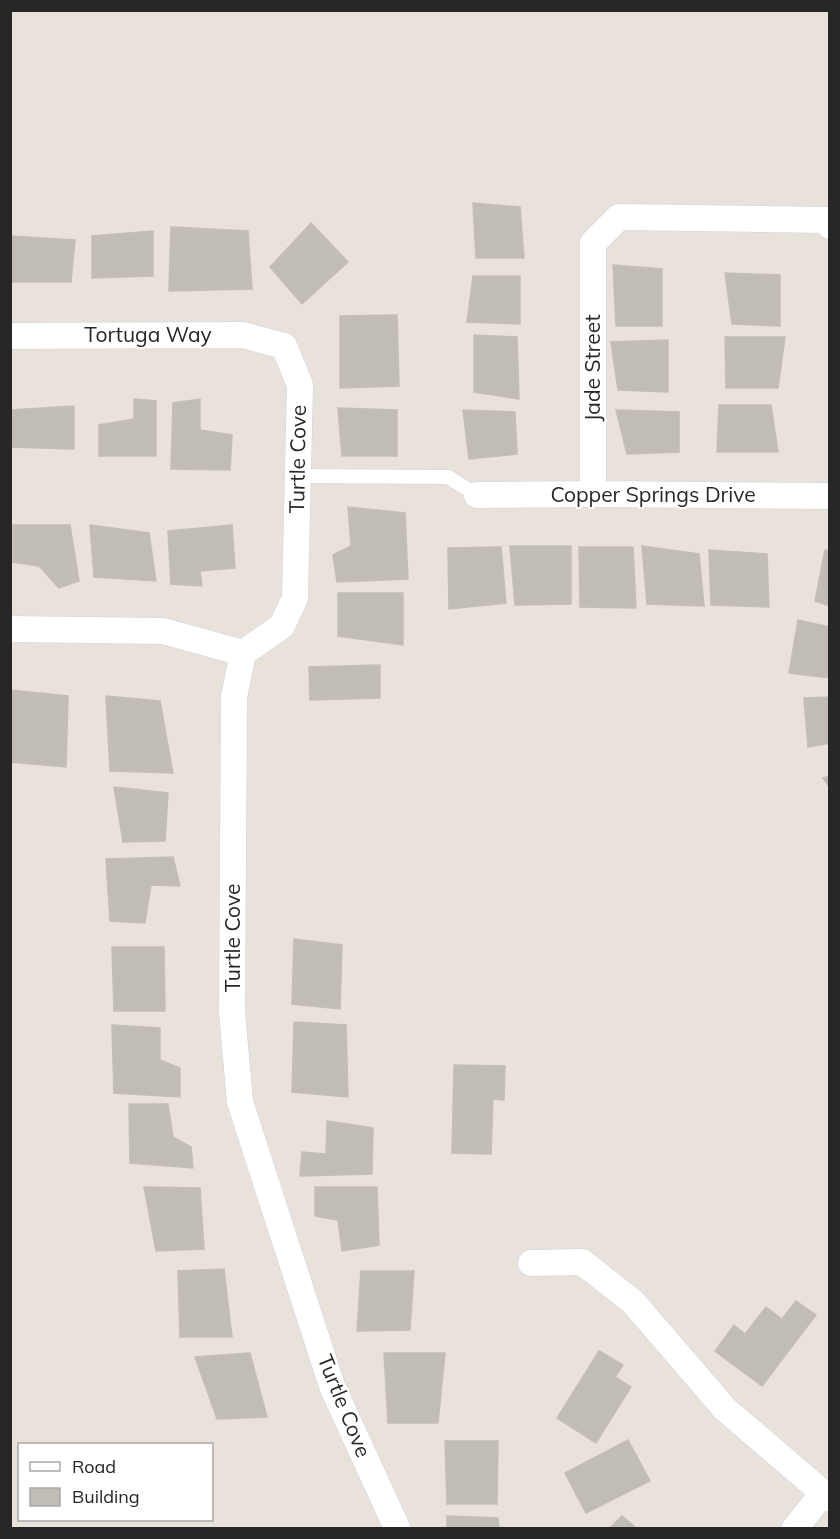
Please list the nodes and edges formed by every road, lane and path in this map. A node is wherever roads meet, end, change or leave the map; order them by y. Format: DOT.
graph roads {
  1 [pos="830,226"];
  2 [pos="10,336"];
  3 [pos="284,346"];
  4 [pos="298,476"];
  5 [pos="593,494"];
  6 [pos="477,495"];
  7 [pos="830,496"];
  8 [pos="10,629"];
  9 [pos="243,653"];
  10 [pos="531,1263"];
  11 [pos="826,1496"];
  12 [pos="397,1528"];
  13 [pos="795,1528"];
  1 -- 5 [label="street, Jade Street"];
  2 -- 3 [label="street, Tortuga Way"];
  3 -- 4 [label="street, Turtle Cove"];
  4 -- 6 [label="lane"];
  4 -- 9 [label="street, Turtle Cove"];
  5 -- 6 [label="street, Copper Springs Drive"];
  5 -- 7 [label="street, Copper Springs Drive"];
  8 -- 9 [label="street"];
  9 -- 12 [label="street, Turtle Cove"];
  10 -- 11 [label="street"];
  11 -- 13 [label="street"];
}
